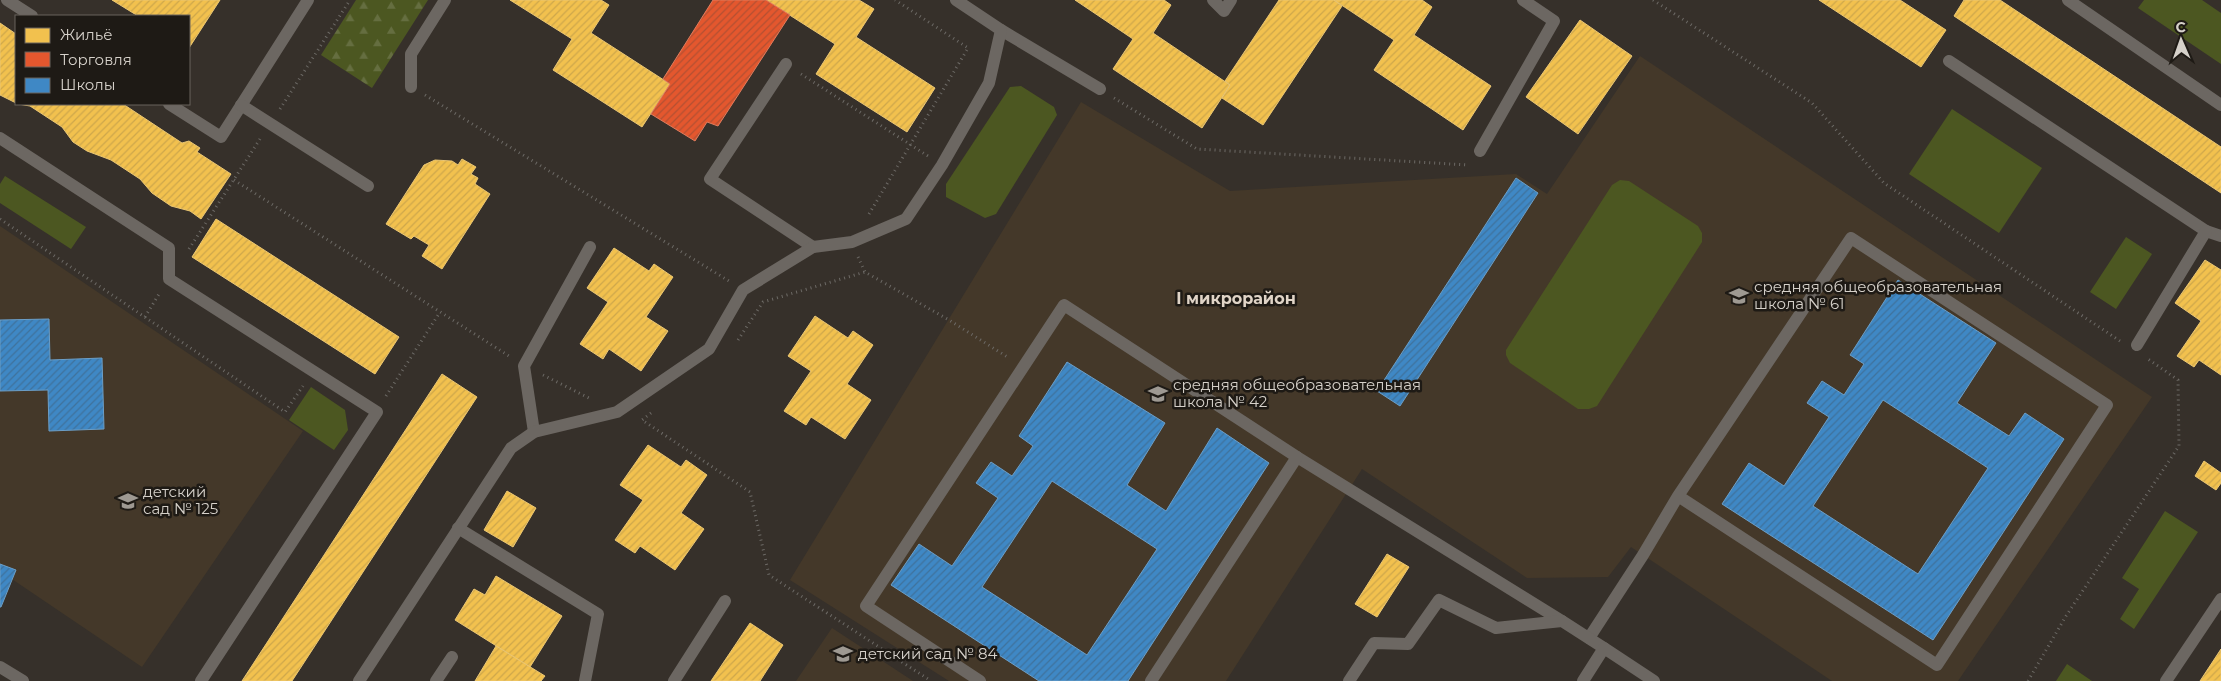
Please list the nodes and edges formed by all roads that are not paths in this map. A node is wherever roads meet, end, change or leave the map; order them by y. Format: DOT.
graph roads {
  1 [pos="7,0"];
  2 [pos="308,0"];
  3 [pos="445,0"];
  4 [pos="956,0"];
  5 [pos="1213,0"];
  6 [pos="1231,0"];
  7 [pos="1523,0"];
  8 [pos="2068,0"];
  9 [pos="30,15"];
  10 [pos="1001,30"];
  11 [pos="1949,61"];
  12 [pos="786,64"];
  13 [pos="411,87"];
  14 [pos="1100,90"];
  15 [pos="171,105"];
  16 [pos="241,105"];
  17 [pos="2221,105"];
  18 [pos="0,138"];
  19 [pos="1480,151"];
  20 [pos="368,186"];
  21 [pos="2206,231"];
  22 [pos="2221,236"];
  23 [pos="590,247"];
  24 [pos="814,247"];
  25 [pos="2137,344"];
  26 [pos="534,432"];
  27 [pos="1297,457"];
  28 [pos="1678,496"];
  29 [pos="458,528"];
  30 [pos="2221,599"];
  31 [pos="725,601"];
  32 [pos="1562,621"];
  33 [pos="1589,638"];
  34 [pos="1604,648"];
  35 [pos="452,657"];
  36 [pos="0,666"];
  37 [pos="23,681"];
  38 [pos="200,681"];
  39 [pos="359,681"];
  40 [pos="436,681"];
  41 [pos="585,681"];
  42 [pos="674,681"];
  43 [pos="980,681"];
  44 [pos="1151,681"];
  45 [pos="1349,681"];
  46 [pos="1583,681"];
  47 [pos="1654,681"];
  48 [pos="2166,681"];
  1 -- 9 [label="lane"];
  2 -- 16 [label="lane"];
  3 -- 13 [label="lane"];
  4 -- 10 [label="lane"];
  5 -- 6 [label="lane"];
  7 -- 19 [label="lane"];
  8 -- 17 [label="lane"];
  10 -- 14 [label="lane"];
  10 -- 24 [label="lane"];
  11 -- 21 [label="lane"];
  12 -- 24 [label="lane"];
  15 -- 16 [label="lane"];
  16 -- 20 [label="lane"];
  18 -- 38 [label="lane"];
  21 -- 22 [label="lane"];
  21 -- 25 [label="lane"];
  23 -- 26 [label="lane"];
  24 -- 26 [label="lane"];
  26 -- 29 [label="lane"];
  27 -- 32 [label="lane"];
  27 -- 43 [label="lane"];
  27 -- 44 [label="lane"];
  28 -- 28 [label="lane"];
  28 -- 33 [label="lane"];
  29 -- 39 [label="lane"];
  29 -- 41 [label="lane"];
  30 -- 48 [label="lane"];
  31 -- 42 [label="lane"];
  32 -- 33 [label="lane"];
  32 -- 45 [label="lane"];
  33 -- 34 [label="lane"];
  34 -- 46 [label="lane"];
  34 -- 47 [label="lane"];
  35 -- 40 [label="lane"];
  36 -- 37 [label="lane"];
}
